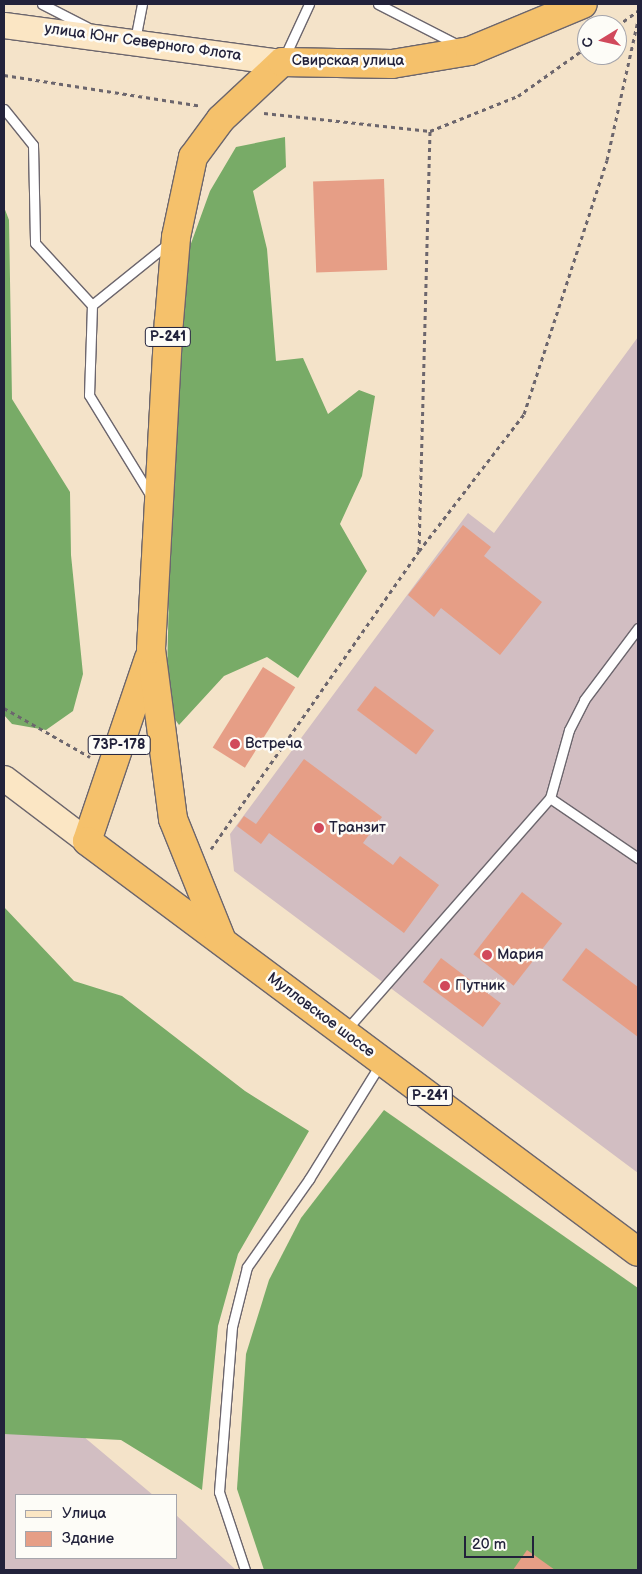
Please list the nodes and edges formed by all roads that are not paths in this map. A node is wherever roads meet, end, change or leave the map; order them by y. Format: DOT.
graph roads {
  1 [pos="42,4"];
  2 [pos="142,4"];
  3 [pos="309,4"];
  4 [pos="378,4"];
  5 [pos="583,4"];
  6 [pos="4,25"];
  7 [pos="103,35"];
  8 [pos="135,40"];
  9 [pos="470,51"];
  10 [pos="282,62"];
  11 [pos="4,109"];
  12 [pos="176,237"];
  13 [pos="92,305"];
  14 [pos="158,508"];
  15 [pos="638,628"];
  16 [pos="152,649"];
  17 [pos="4,778"];
  18 [pos="550,798"];
  19 [pos="86,842"];
  20 [pos="638,858"];
  21 [pos="222,940"];
  22 [pos="344,1032"];
  23 [pos="382,1061"];
  24 [pos="638,1252"];
  25 [pos="245,1570"];
  1 -- 7 [label="lane"];
  2 -- 8 [label="lane"];
  3 -- 10 [label="lane"];
  4 -- 9 [label="lane"];
  5 -- 9 [label="highway, Свирская улица"];
  6 -- 7 [label="main road, улица Юнг Северного Флота"];
  7 -- 8 [label="main road, улица Юнг Северного Флота"];
  8 -- 10 [label="main road, улица Юнг Северного Флота"];
  9 -- 10 [label="highway, Свирская улица"];
  10 -- 12 [label="highway, Р-241"];
  11 -- 13 [label="lane"];
  12 -- 13 [label="lane"];
  12 -- 14 [label="highway, Р-241"];
  13 -- 14 [label="lane"];
  14 -- 16 [label="highway, Р-241"];
  15 -- 18 [label="lane"];
  16 -- 19 [label="highway, 73Р-178"];
  16 -- 21 [label="highway, Р-241"];
  17 -- 19 [label="main road, Мулловское шоссе"];
  18 -- 20 [label="lane"];
  18 -- 22 [label="lane"];
  19 -- 21 [label="highway, Мулловское шоссе / Р-241"];
  21 -- 22 [label="highway, Мулловское шоссе / Р-241"];
  22 -- 23 [label="highway, Мулловское шоссе / Р-241"];
  23 -- 24 [label="highway, Мулловское шоссе / Р-241"];
  23 -- 25 [label="lane"];
}
